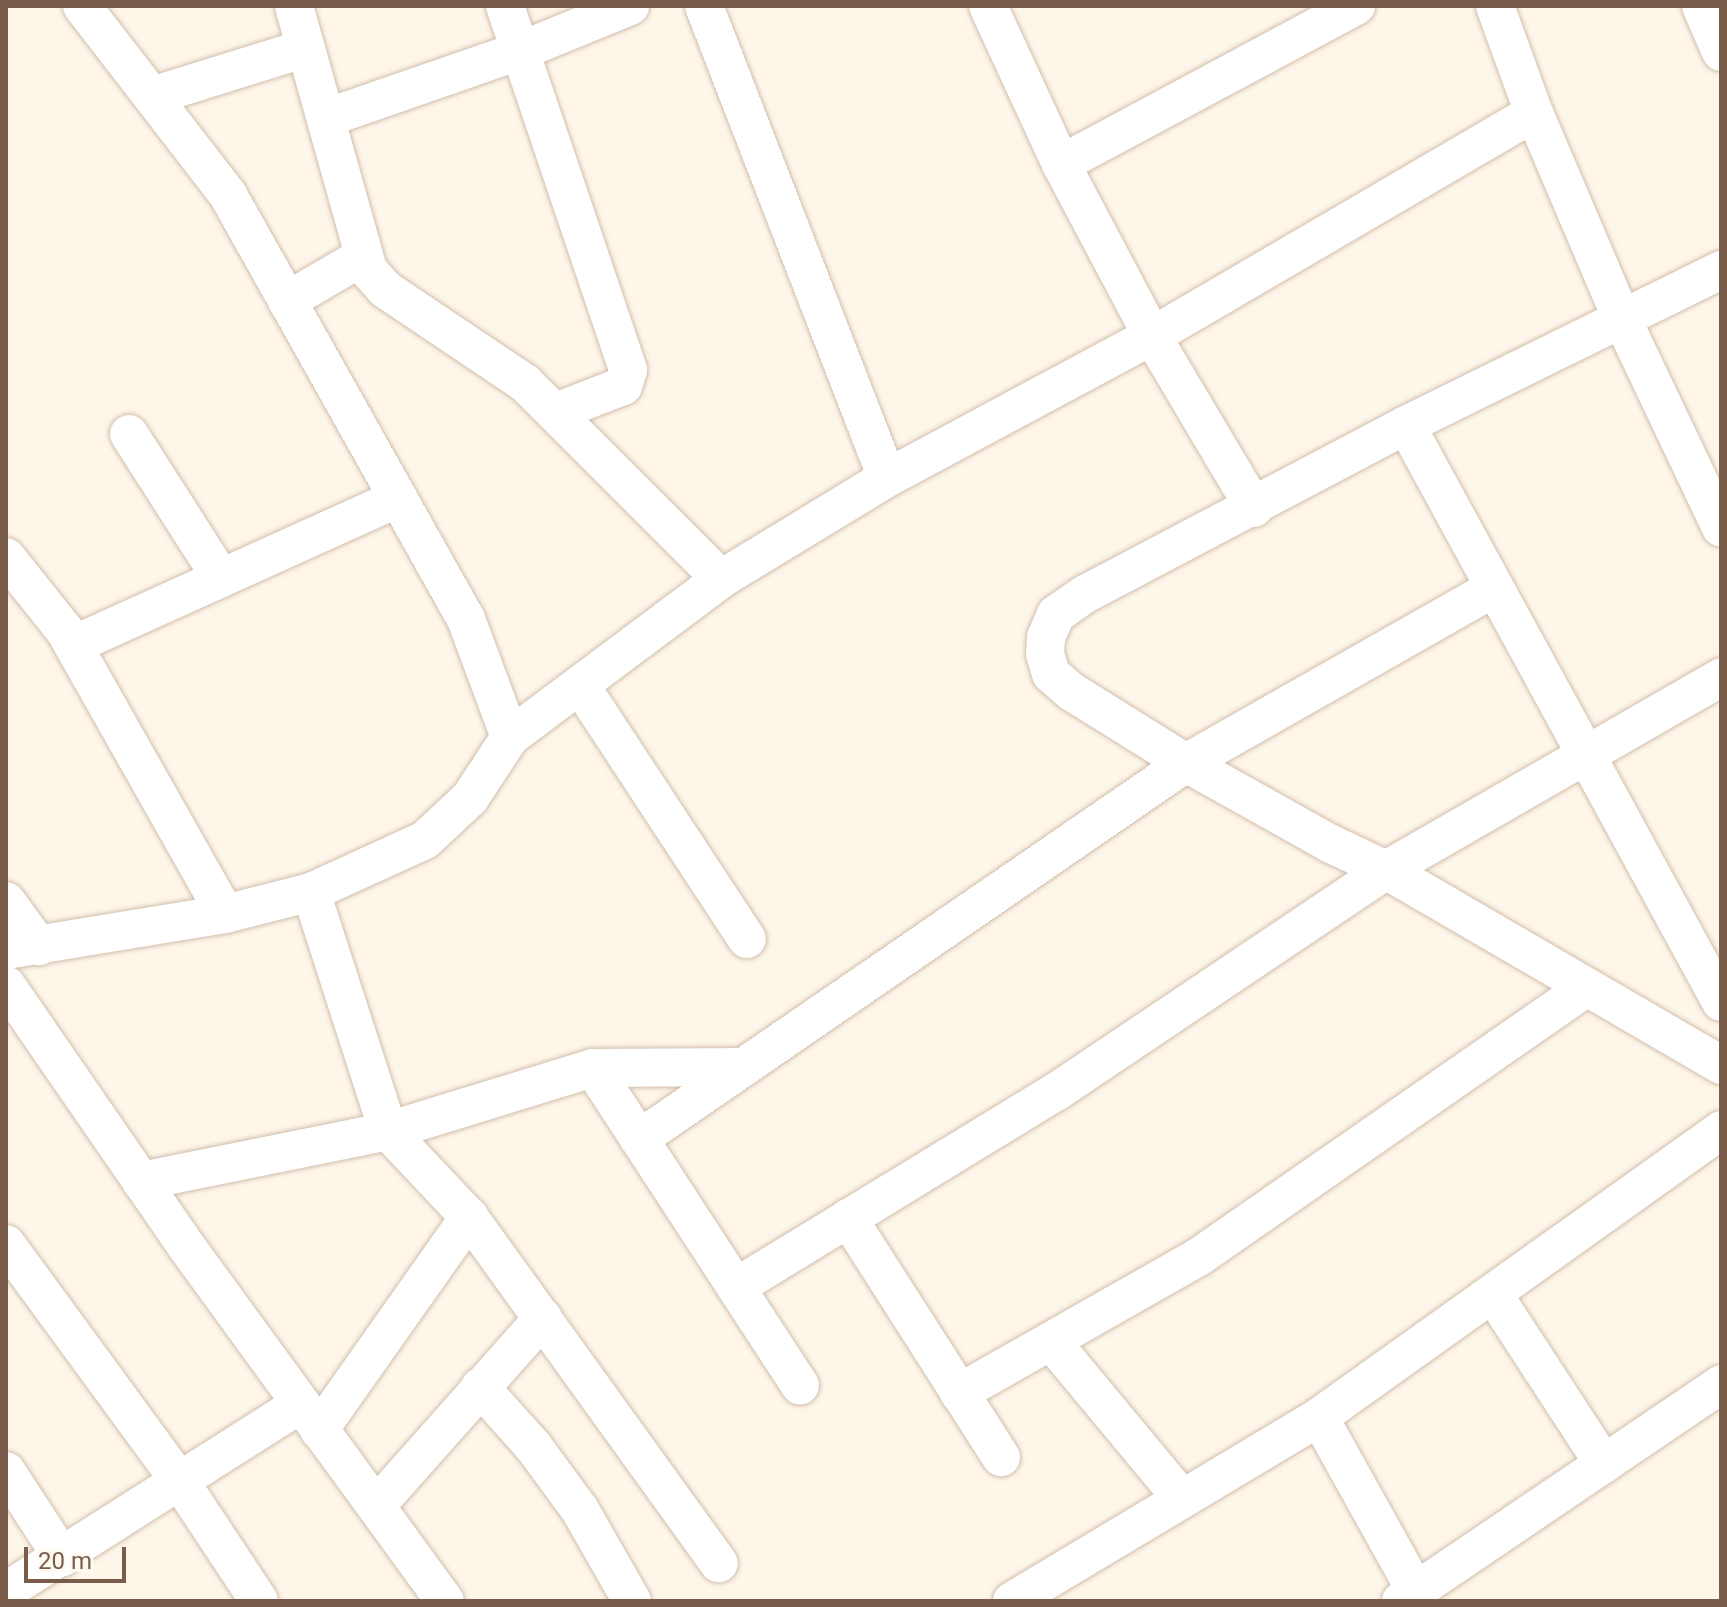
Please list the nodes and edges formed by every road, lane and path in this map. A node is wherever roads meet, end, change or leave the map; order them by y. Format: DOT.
graph roads {
  1 [pos="82,6"];
  2 [pos="294,6"];
  3 [pos="505,6"];
  4 [pos="630,6"];
  5 [pos="704,6"];
  6 [pos="988,6"];
  7 [pos="1356,6"];
  8 [pos="1495,6"];
  9 [pos="1701,6"];
  10 [pos="306,48"];
  11 [pos="520,51"];
  12 [pos="1721,52"];
  13 [pos="152,96"];
  14 [pos="1534,113"];
  15 [pos="326,118"];
  16 [pos="1061,164"];
  17 [pos="362,257"];
  18 [pos="1721,270"];
  19 [pos="287,301"];
  20 [pos="1621,317"];
  21 [pos="1152,336"];
  22 [pos="556,412"];
  23 [pos="1406,425"];
  24 [pos="129,434"];
  25 [pos="887,478"];
  26 [pos="398,498"];
  27 [pos="1254,508"];
  28 [pos="1721,528"];
  29 [pos="6,557"];
  30 [pos="221,578"];
  31 [pos="721,579"];
  32 [pos="1494,588"];
  33 [pos="73,645"];
  34 [pos="1721,677"];
  35 [pos="580,685"];
  36 [pos="510,737"];
  37 [pos="1586,756"];
  38 [pos="1186,763"];
  39 [pos="1386,870"];
  40 [pos="311,892"];
  41 [pos="6,901"];
  42 [pos="225,914"];
  43 [pos="747,939"];
  44 [pos="23,948"];
  45 [pos="6,985"];
  46 [pos="1585,988"];
  47 [pos="1721,1002"];
  48 [pos="1721,1065"];
  49 [pos="744,1067"];
  50 [pos="593,1068"];
  51 [pos="1721,1130"];
  52 [pos="388,1131"];
  53 [pos="639,1139"];
  54 [pos="141,1181"];
  55 [pos="469,1217"];
  56 [pos="848,1218"];
  57 [pos="6,1244"];
  58 [pos="736,1287"];
  59 [pos="1493,1294"];
  60 [pos="543,1318"];
  61 [pos="1051,1341"];
  62 [pos="1721,1384"];
  63 [pos="800,1385"];
  64 [pos="480,1387"];
  65 [pos="959,1393"];
  66 [pos="310,1417"];
  67 [pos="1319,1417"];
  68 [pos="1001,1457"];
  69 [pos="1604,1464"];
  70 [pos="6,1471"];
  71 [pos="181,1483"];
  72 [pos="1182,1499"];
  73 [pos="377,1505"];
  74 [pos="62,1557"];
  75 [pos="719,1563"];
  76 [pos="6,1591"];
  77 [pos="1408,1596"];
  78 [pos="1018,1600"];
  79 [pos="259,1601"];
  80 [pos="445,1601"];
  81 [pos="632,1601"];
  1 -- 13 [label="street"];
  2 -- 10 [label="street"];
  3 -- 11 [label="street"];
  4 -- 11 [label="street"];
  5 -- 25 [label="street"];
  6 -- 16 [label="street"];
  7 -- 16 [label="street"];
  8 -- 14 [label="street"];
  9 -- 12 [label="street"];
  10 -- 13 [label="street"];
  10 -- 15 [label="street"];
  11 -- 15 [label="street"];
  11 -- 22 [label="street"];
  13 -- 19 [label="street"];
  14 -- 20 [label="street"];
  14 -- 21 [label="street"];
  15 -- 17 [label="street"];
  16 -- 21 [label="street"];
  17 -- 19 [label="street"];
  17 -- 22 [label="street"];
  18 -- 20 [label="street"];
  19 -- 26 [label="street"];
  20 -- 23 [label="street"];
  20 -- 28 [label="street"];
  21 -- 25 [label="street"];
  21 -- 27 [label="street"];
  22 -- 31 [label="street"];
  23 -- 27 [label="street"];
  23 -- 32 [label="street"];
  24 -- 30 [label="street"];
  25 -- 31 [label="street"];
  26 -- 30 [label="street"];
  26 -- 36 [label="street"];
  27 -- 38 [label="street"];
  29 -- 33 [label="street"];
  30 -- 33 [label="street"];
  31 -- 35 [label="street"];
  32 -- 37 [label="street"];
  32 -- 38 [label="street"];
  33 -- 42 [label="street"];
  34 -- 37 [label="street"];
  35 -- 36 [label="street"];
  35 -- 43 [label="street"];
  36 -- 40 [label="street"];
  37 -- 39 [label="street"];
  37 -- 47 [label="street"];
  38 -- 39 [label="street"];
  38 -- 49 [label="street"];
  39 -- 46 [label="street"];
  39 -- 56 [label="street"];
  40 -- 42 [label="street"];
  40 -- 52 [label="street"];
  41 -- 44 [label="street"];
  42 -- 44 [label="street"];
  45 -- 54 [label="street"];
  46 -- 48 [label="street"];
  46 -- 61 [label="street"];
  49 -- 50 [label="street"];
  49 -- 53 [label="street"];
  50 -- 52 [label="street"];
  50 -- 53 [label="street"];
  51 -- 59 [label="street"];
  52 -- 54 [label="street"];
  52 -- 55 [label="street"];
  53 -- 58 [label="street"];
  54 -- 66 [label="street"];
  55 -- 60 [label="street"];
  55 -- 66 [label="street"];
  56 -- 58 [label="street"];
  56 -- 65 [label="street"];
  57 -- 71 [label="street"];
  58 -- 63 [label="street"];
  59 -- 67 [label="street"];
  59 -- 69 [label="street"];
  60 -- 64 [label="street"];
  60 -- 75 [label="street"];
  61 -- 65 [label="street"];
  61 -- 72 [label="street"];
  62 -- 69 [label="street"];
  64 -- 73 [label="street"];
  64 -- 81 [label="street"];
  65 -- 68 [label="street"];
  66 -- 71 [label="street"];
  66 -- 73 [label="street"];
  67 -- 72 [label="street"];
  67 -- 77 [label="street"];
  69 -- 77 [label="street"];
  70 -- 74 [label="street"];
  71 -- 74 [label="street"];
  71 -- 79 [label="street"];
  72 -- 78 [label="street"];
  73 -- 80 [label="street"];
  74 -- 76 [label="street"];
}
